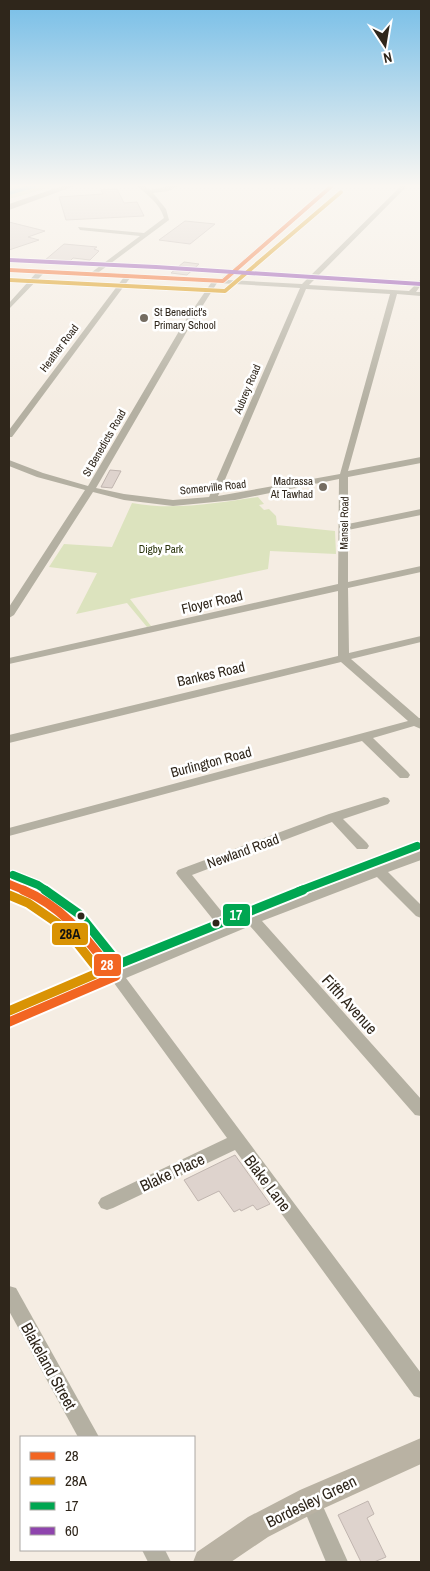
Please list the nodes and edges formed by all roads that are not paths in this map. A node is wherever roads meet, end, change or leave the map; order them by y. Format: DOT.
graph roads {
  1 [pos="115,257"];
  2 [pos="247,257"];
  3 [pos="333,257"];
  4 [pos="9,270"];
  5 [pos="42,271"];
  6 [pos="93,274"];
  7 [pos="128,276"];
  8 [pos="219,281"];
  9 [pos="421,281"];
  10 [pos="304,286"];
  11 [pos="394,292"];
  12 [pos="411,293"];
  13 [pos="421,294"];
  14 [pos="9,307"];
  15 [pos="9,435"];
  16 [pos="421,460"];
  17 [pos="9,463"];
  18 [pos="344,476"];
  19 [pos="90,489"];
  20 [pos="212,500"];
  21 [pos="421,512"];
  22 [pos="344,528"];
  23 [pos="421,569"];
  24 [pos="342,587"];
  25 [pos="9,615"];
  26 [pos="421,639"];
  27 [pos="343,658"];
  28 [pos="9,661"];
  29 [pos="420,723"];
  30 [pos="364,736"];
  31 [pos="9,739"];
  32 [pos="404,775"];
  33 [pos="384,801"];
  34 [pos="334,817"];
  35 [pos="9,832"];
  36 [pos="362,846"];
  37 [pos="421,855"];
  38 [pos="380,872"];
  39 [pos="9,885"];
  40 [pos="421,913"];
  41 [pos="253,920"];
  42 [pos="228,929"];
  43 [pos="116,976"];
  44 [pos="9,1022"];
  45 [pos="421,1110"];
  46 [pos="237,1141"];
  47 [pos="107,1203"];
  48 [pos="9,1294"];
  49 [pos="421,1389"];
  50 [pos="89,1436"];
  51 [pos="421,1451"];
  52 [pos="310,1500"];
  53 [pos="154,1551"];
  54 [pos="160,1562"];
  55 [pos="207,1562"];
  56 [pos="337,1562"];
  1 -- 6 [label="street"];
  2 -- 8 [label="street, St Benedicts Road"];
  3 -- 10 [label="street"];
  4 -- 5 [label="street"];
  5 -- 6 [label="street"];
  5 -- 14 [label="street"];
  6 -- 7 [label="street"];
  7 -- 8 [label="street"];
  7 -- 15 [label="street, Heather Road"];
  8 -- 10 [label="street"];
  8 -- 19 [label="street, St Benedicts Road"];
  9 -- 12 [label="street"];
  10 -- 11 [label="street"];
  10 -- 20 [label="street, Aubrey Road"];
  11 -- 12 [label="street"];
  11 -- 18 [label="street, Mansel Road"];
  12 -- 13 [label="street"];
  16 -- 18 [label="street, Somerville Road"];
  17 -- 19 [label="street, Somerville Road"];
  18 -- 20 [label="street, Somerville Road"];
  18 -- 22 [label="street, Mansel Road"];
  19 -- 20 [label="street, Somerville Road"];
  19 -- 25 [label="street, St Benedicts Road"];
  21 -- 22 [label="street"];
  22 -- 24 [label="street, Mansel Road"];
  23 -- 24 [label="street, Floyer Road"];
  24 -- 27 [label="street, Mansel Road"];
  24 -- 28 [label="street, Floyer Road"];
  26 -- 27 [label="street, Bankes Road"];
  27 -- 29 [label="street"];
  27 -- 31 [label="street, Bankes Road"];
  29 -- 30 [label="street, Burlington Road"];
  30 -- 32 [label="street"];
  30 -- 35 [label="street, Burlington Road"];
  33 -- 34 [label="street"];
  34 -- 36 [label="street"];
  34 -- 42 [label="street, Newland Road"];
  37 -- 38 [label="street"];
  38 -- 40 [label="street"];
  38 -- 41 [label="street"];
  39 -- 43 [label="street, Blake Lane"];
  41 -- 42 [label="street"];
  41 -- 45 [label="street, Fifth Avenue"];
  42 -- 43 [label="street"];
  43 -- 44 [label="street"];
  43 -- 46 [label="street, Blake Lane"];
  46 -- 47 [label="street, Blake Place"];
  46 -- 49 [label="street, Blake Lane"];
  48 -- 50 [label="street, Blakeland Street"];
  51 -- 52 [label="main road, Bordesley Green"];
  52 -- 55 [label="main road, Bordesley Green"];
  52 -- 56 [label="street"];
  53 -- 54 [label="street"];
}
